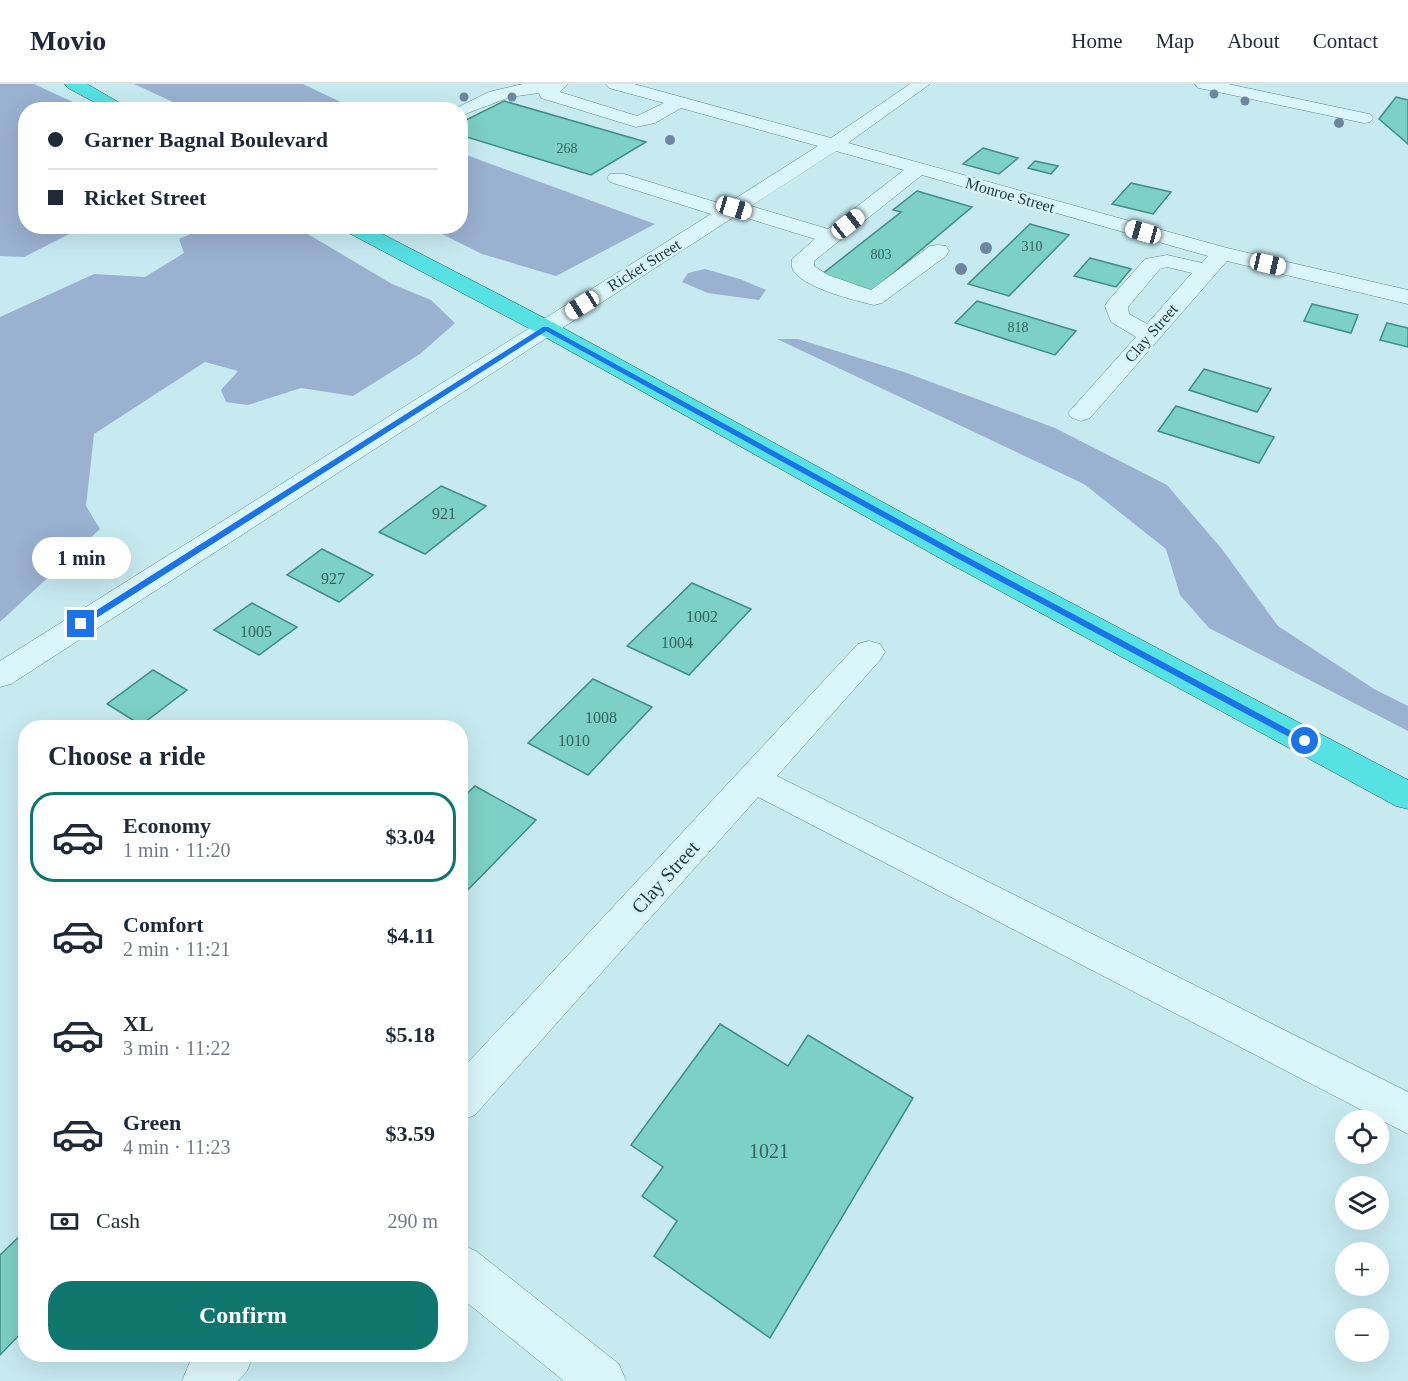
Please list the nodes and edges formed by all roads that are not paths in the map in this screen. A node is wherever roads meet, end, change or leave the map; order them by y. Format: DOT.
graph roads {
  1 [pos="74,84"];
  2 [pos="615,84"];
  3 [pos="921,84"];
  4 [pos="1204,84"];
  5 [pos="557,85"];
  6 [pos="108,102"];
  7 [pos="679,102"];
  8 [pos="468,107"];
  9 [pos="1364,118"];
  10 [pos="833,145"];
  11 [pos="918,169"];
  12 [pos="617,178"];
  13 [pos="730,210"];
  14 [pos="1143,232"];
  15 [pos="365,234"];
  16 [pos="831,237"];
  17 [pos="938,250"];
  18 [pos="1214,262"];
  19 [pos="1153,264"];
  20 [pos="1408,297"];
  21 [pos="546,328"];
  22 [pos="1149,335"];
  23 [pos="1081,413"];
  24 [pos="869,652"];
  25 [pos="0,675"];
  26 [pos="753,779"];
  27 [pos="1408,796"];
  28 [pos="468,1092"];
  29 [pos="1408,1114"];
  30 [pos="468,1273"];
  31 [pos="224,1362"];
  32 [pos="206,1381"];
  33 [pos="602,1381"];
  1 -- 6 [label="highway"];
  2 -- 7 [label="street, Monroe Street"];
  3 -- 10 [label="street, Ricket Street"];
  4 -- 9 [label="street"];
  5 -- 7 [label="street"];
  5 -- 8 [label="street"];
  7 -- 10 [label="street, Monroe Street"];
  10 -- 11 [label="street, Monroe Street"];
  10 -- 13 [label="street, Ricket Street"];
  11 -- 14 [label="street, Monroe Street"];
  11 -- 16 [label="street"];
  12 -- 13 [label="street"];
  13 -- 16 [label="street"];
  13 -- 21 [label="street, Ricket Street"];
  14 -- 18 [label="street, Monroe Street"];
  14 -- 19 [label="street"];
  15 -- 21 [label="highway"];
  16 -- 17 [label="street"];
  18 -- 19 [label="street"];
  18 -- 20 [label="street, Monroe Street"];
  18 -- 22 [label="street, Clay Street"];
  19 -- 22 [label="street"];
  21 -- 25 [label="street, Ricket Street"];
  21 -- 27 [label="highway"];
  22 -- 23 [label="street, Clay Street"];
  24 -- 26 [label="street, Clay Street"];
  26 -- 28 [label="street, Clay Street"];
  26 -- 29 [label="street"];
  30 -- 33 [label="street"];
  31 -- 32 [label="street"];
}
